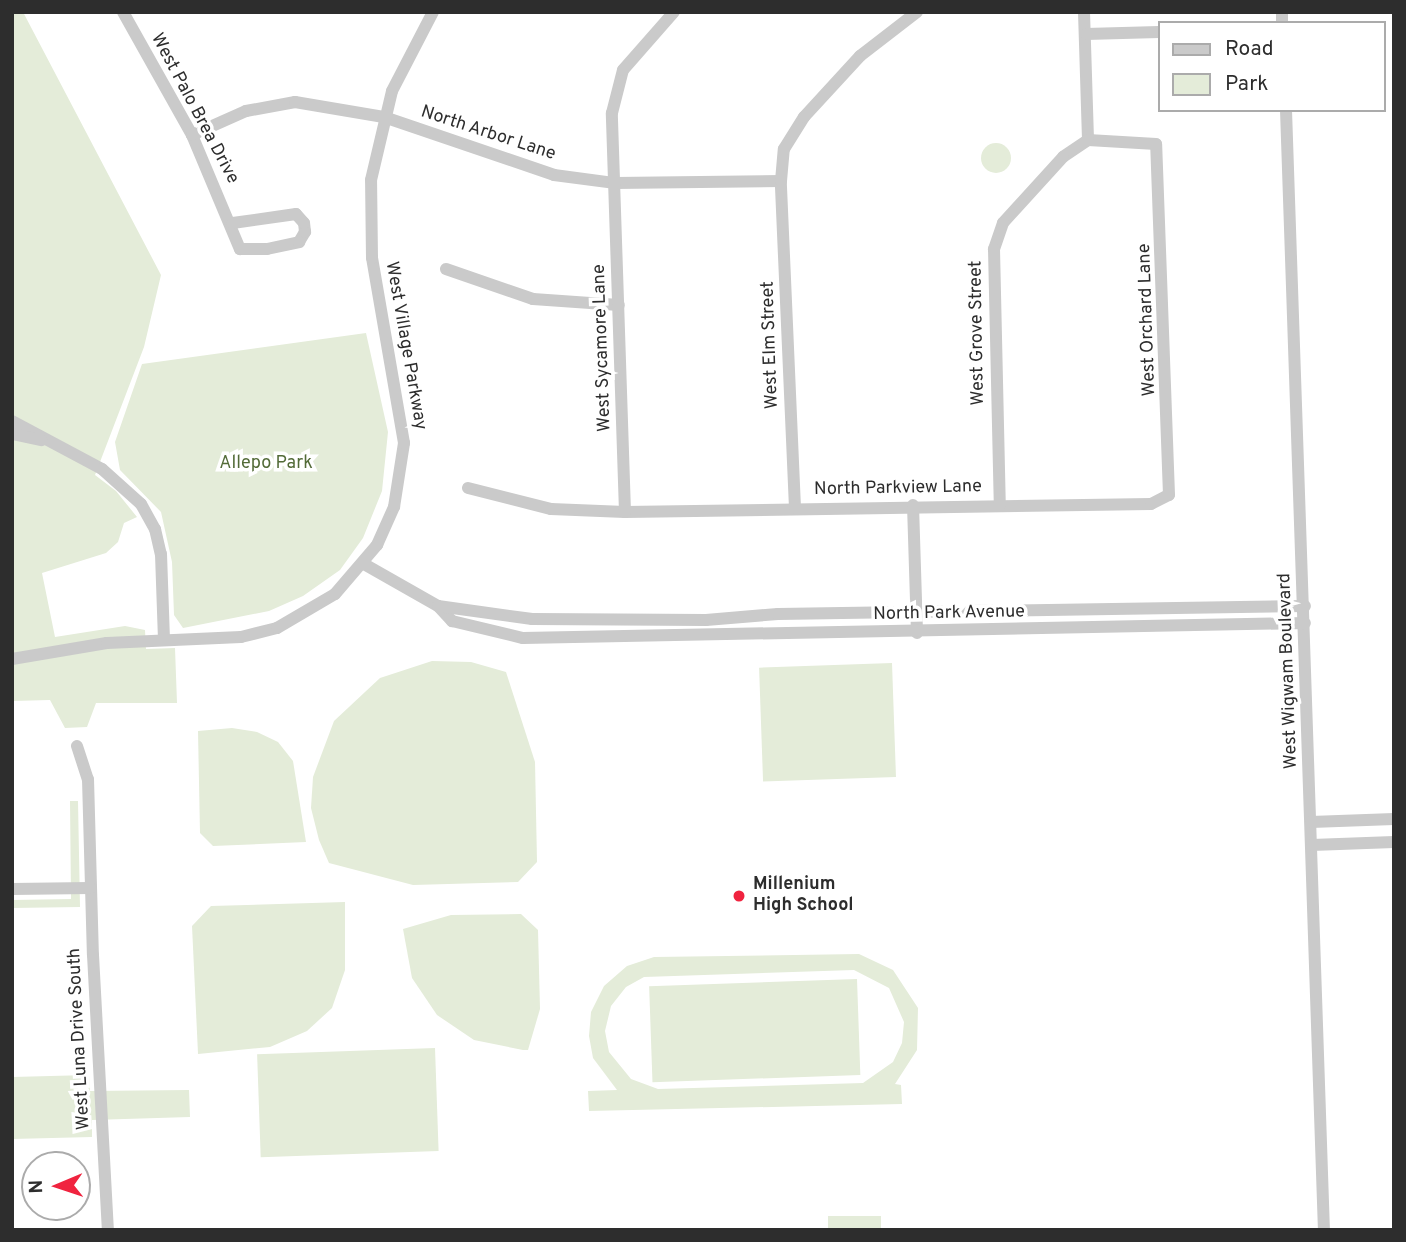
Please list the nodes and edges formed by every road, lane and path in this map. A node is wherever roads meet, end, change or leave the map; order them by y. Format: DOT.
graph roads {
  1 [pos="123,12"];
  2 [pos="433,12"];
  3 [pos="674,12"];
  4 [pos="917,12"];
  5 [pos="1084,12"];
  6 [pos="1158,32"];
  7 [pos="1086,34"];
  8 [pos="1286,112"];
  9 [pos="384,117"];
  10 [pos="192,135"];
  11 [pos="1088,140"];
  12 [pos="782,181"];
  13 [pos="615,183"];
  14 [pos="233,223"];
  15 [pos="446,269"];
  16 [pos="620,305"];
  17 [pos="12,421"];
  18 [pos="12,434"];
  19 [pos="41,440"];
  20 [pos="468,488"];
  21 [pos="1169,495"];
  22 [pos="913,505"];
  23 [pos="1000,505"];
  24 [pos="795,508"];
  25 [pos="625,512"];
  26 [pos="364,564"];
  27 [pos="438,606"];
  28 [pos="1305,606"];
  29 [pos="916,614"];
  30 [pos="595,619"];
  31 [pos="1305,623"];
  32 [pos="917,633"];
  33 [pos="594,638"];
  34 [pos="164,640"];
  35 [pos="12,659"];
  36 [pos="77,746"];
  37 [pos="1394,819"];
  38 [pos="1311,822"];
  39 [pos="1394,842"];
  40 [pos="1312,845"];
  41 [pos="90,888"];
  42 [pos="12,889"];
  43 [pos="108,1230"];
  44 [pos="1324,1230"];
  1 -- 10 [label="street, West Palo Brea Drive"];
  2 -- 9 [label="street, West Village Parkway"];
  3 -- 13 [label="street, West Sycamore Lane"];
  4 -- 12 [label="street, West Elm Street"];
  5 -- 7 [label="street"];
  6 -- 7 [label="street"];
  7 -- 11 [label="street"];
  8 -- 28 [label="street, West Wigwam Boulevard"];
  9 -- 10 [label="street, North Arbor Lane"];
  9 -- 13 [label="street, North Arbor Lane"];
  9 -- 26 [label="street, West Village Parkway"];
  10 -- 14 [label="street, West Palo Brea Drive"];
  11 -- 21 [label="street, West Orchard Lane"];
  11 -- 23 [label="street, West Grove Street"];
  12 -- 13 [label="street, North Arbor Lane"];
  12 -- 24 [label="street, West Elm Street"];
  13 -- 16 [label="street, West Sycamore Lane"];
  14 -- 14 [label="street, West Palo Brea Drive"];
  15 -- 16 [label="street"];
  16 -- 25 [label="street, West Sycamore Lane"];
  17 -- 19 [label="street"];
  18 -- 19 [label="street"];
  19 -- 34 [label="street"];
  20 -- 25 [label="street, North Parkview Lane"];
  21 -- 23 [label="street, North Parkview Lane"];
  22 -- 23 [label="street, North Parkview Lane"];
  22 -- 24 [label="street, North Parkview Lane"];
  22 -- 29 [label="street"];
  24 -- 25 [label="street, North Parkview Lane"];
  26 -- 27 [label="street, North Park Avenue"];
  26 -- 34 [label="street, West Village Parkway"];
  27 -- 30 [label="street, North Park Avenue"];
  27 -- 33 [label="street, North Park Avenue"];
  28 -- 29 [label="street, North Park Avenue"];
  28 -- 31 [label="street, West Wigwam Boulevard"];
  29 -- 30 [label="street, North Park Avenue"];
  29 -- 32 [label="street"];
  30 -- 33 [label="street"];
  31 -- 32 [label="street, North Park Avenue"];
  31 -- 38 [label="street, West Wigwam Boulevard"];
  32 -- 33 [label="street, North Park Avenue"];
  34 -- 35 [label="street, West Village Parkway"];
  36 -- 41 [label="street, West Luna Drive South"];
  37 -- 38 [label="street"];
  38 -- 40 [label="street, West Wigwam Boulevard"];
  39 -- 40 [label="street"];
  40 -- 44 [label="street, West Wigwam Boulevard"];
  41 -- 42 [label="street"];
  41 -- 43 [label="street, West Luna Drive South"];
}
